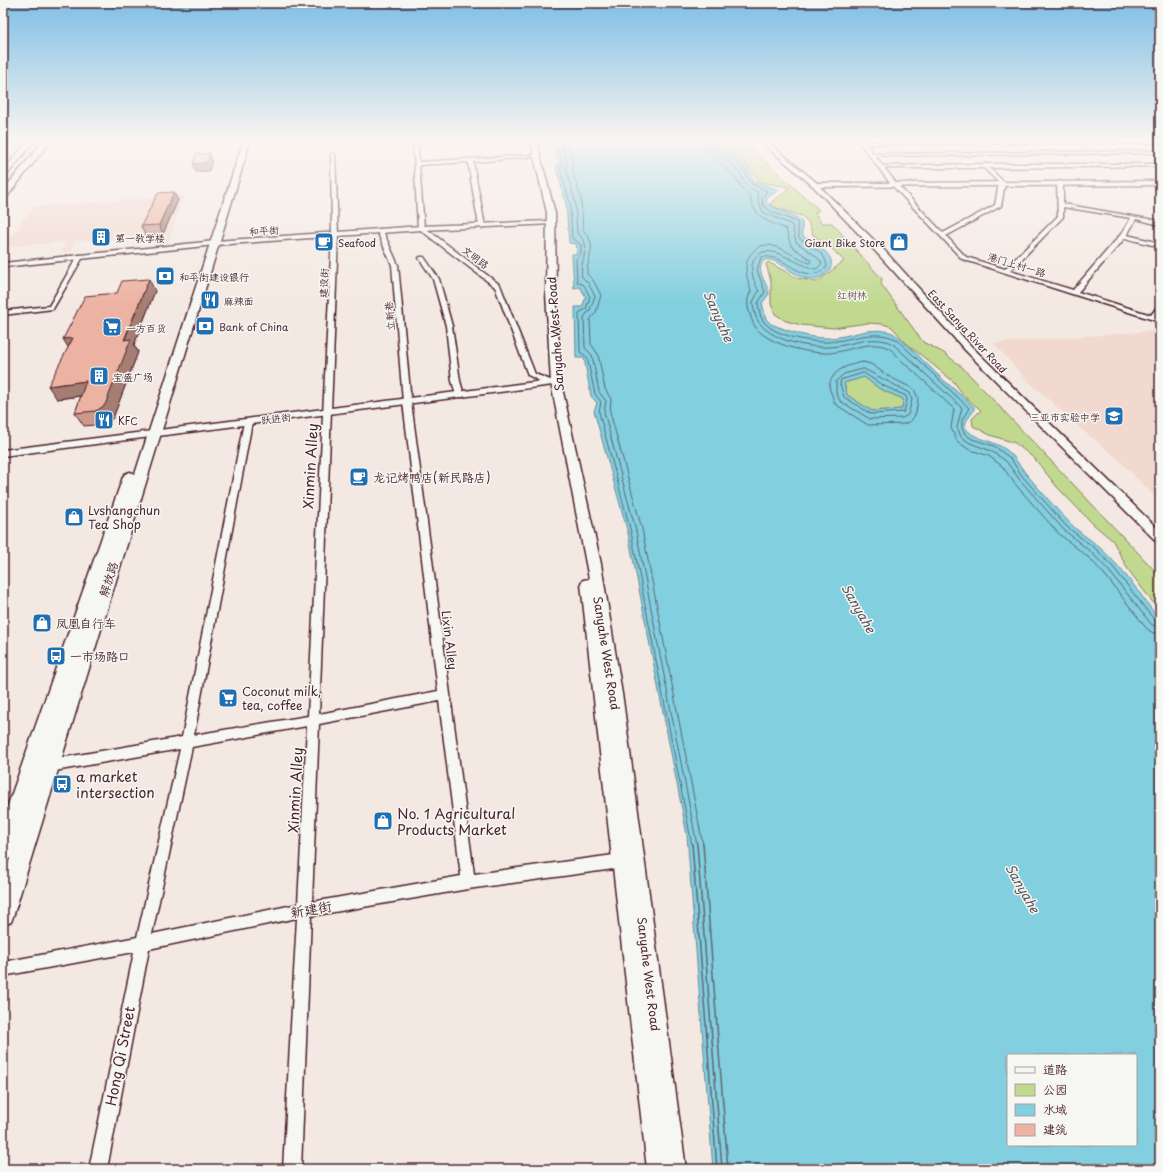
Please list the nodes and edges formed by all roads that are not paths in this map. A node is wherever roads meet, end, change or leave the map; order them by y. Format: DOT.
graph roads {
  1 [pos="226,194"];
  2 [pos="229,194"];
  3 [pos="334,194"];
  4 [pos="419,194"];
  5 [pos="476,194"];
  6 [pos="547,194"];
  7 [pos="824,194"];
  8 [pos="903,194"];
  9 [pos="1000,194"];
  10 [pos="1060,194"];
  11 [pos="1061,205"];
  12 [pos="1134,217"];
  13 [pos="1160,223"];
  14 [pos="548,224"];
  15 [pos="482,226"];
  16 [pos="421,228"];
  17 [pos="380,231"];
  18 [pos="335,235"];
  19 [pos="942,236"];
  20 [pos="1123,236"];
  21 [pos="211,244"];
  22 [pos="1160,246"];
  23 [pos="80,257"];
  24 [pos="422,258"];
  25 [pos="3,265"];
  26 [pos="1006,271"];
  27 [pos="1075,292"];
  28 [pos="1160,307"];
  29 [pos="3,313"];
  30 [pos="1156,319"];
  31 [pos="550,383"];
  32 [pos="460,395"];
  33 [pos="407,402"];
  34 [pos="328,412"];
  35 [pos="248,422"];
  36 [pos="149,434"];
  37 [pos="3,454"];
  38 [pos="1160,538"];
  39 [pos="444,695"];
  40 [pos="314,720"];
  41 [pos="187,742"];
  42 [pos="49,766"];
  43 [pos="3,850"];
  44 [pos="621,861"];
  45 [pos="468,882"];
  46 [pos="304,910"];
  47 [pos="3,914"];
  48 [pos="143,944"];
  49 [pos="3,969"];
  50 [pos="98,1169"];
  51 [pos="292,1169"];
  52 [pos="659,1169"];
  53 [pos="674,1169"];
  1 -- 21 [label="main road"];
  2 -- 21 [label="main road"];
  3 -- 18 [label="street, 建设街"];
  4 -- 16 [label="street"];
  5 -- 15 [label="street"];
  6 -- 14 [label="main road, Sanyahe West Road"];
  7 -- 38 [label="street, East Sanya River Road"];
  8 -- 19 [label="street, 港门上村一路"];
  9 -- 19 [label="street"];
  10 -- 11 [label="street"];
  11 -- 12 [label="street"];
  11 -- 26 [label="street"];
  12 -- 13 [label="street"];
  12 -- 20 [label="street"];
  14 -- 15 [label="street, 和平街"];
  14 -- 31 [label="main road, Sanyahe West Road"];
  14 -- 53 [label="main road, Sanyahe West Road"];
  15 -- 16 [label="street, 和平街"];
  16 -- 17 [label="street, 和平街"];
  16 -- 31 [label="street, 文明路"];
  17 -- 18 [label="street, 和平街"];
  17 -- 33 [label="street, 立新巷"];
  18 -- 21 [label="street, 和平街"];
  18 -- 34 [label="street, 建设街"];
  19 -- 26 [label="street, 港门上村一路"];
  20 -- 22 [label="street"];
  20 -- 27 [label="street"];
  21 -- 23 [label="street, 和平街"];
  21 -- 36 [label="main road, 解放路"];
  23 -- 25 [label="street, 和平街"];
  23 -- 29 [label="street"];
  24 -- 32 [label="street"];
  26 -- 27 [label="street, 港门上村一路"];
  27 -- 30 [label="street, 港门上村一路"];
  28 -- 30 [label="street"];
  31 -- 32 [label="street, 跃进街"];
  31 -- 44 [label="main road, Sanyahe West Road"];
  32 -- 33 [label="street, 跃进街"];
  33 -- 34 [label="street, 跃进街"];
  33 -- 39 [label="street, Lixin Alley"];
  34 -- 35 [label="street, 跃进街"];
  34 -- 40 [label="street, Xinmin Alley"];
  35 -- 36 [label="street, 跃进街"];
  35 -- 41 [label="street, Hong Qi Street"];
  36 -- 37 [label="street, 跃进街"];
  36 -- 42 [label="main road, 解放路"];
  36 -- 43 [label="main road, 解放路"];
  39 -- 40 [label="street"];
  39 -- 45 [label="street, Lixin Alley"];
  40 -- 41 [label="street"];
  40 -- 46 [label="street, Xinmin Alley"];
  41 -- 42 [label="street"];
  41 -- 48 [label="street, Hong Qi Street"];
  42 -- 47 [label="main road, 解放路"];
  44 -- 45 [label="street, 新建街"];
  44 -- 52 [label="main road, Sanyahe West Road"];
  45 -- 46 [label="street, 新建街"];
  46 -- 48 [label="street, 新建街"];
  46 -- 51 [label="street, Xinmin Alley"];
  48 -- 49 [label="street, 新建街"];
  48 -- 50 [label="street, Hong Qi Street"];
}
